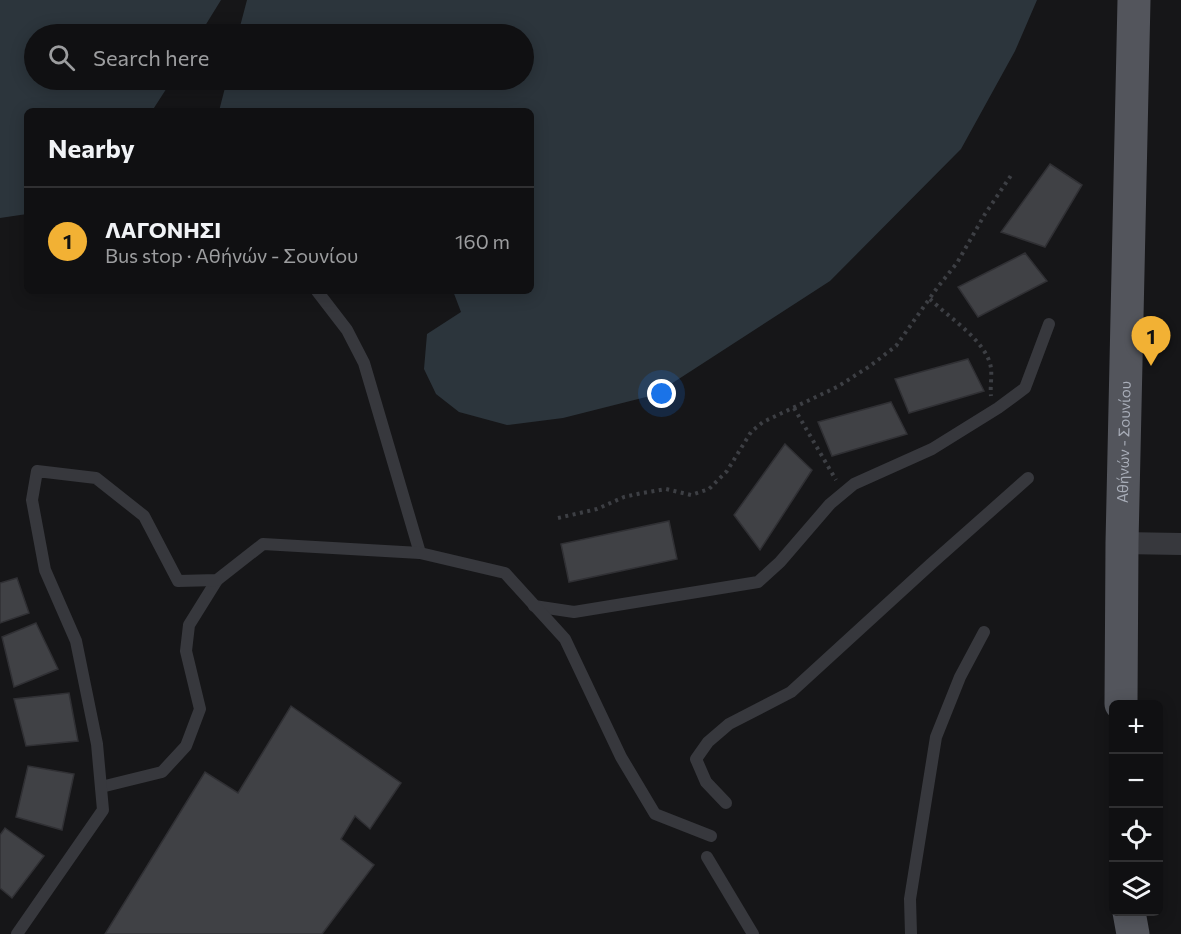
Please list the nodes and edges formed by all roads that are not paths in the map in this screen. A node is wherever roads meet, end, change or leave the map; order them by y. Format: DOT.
graph roads {
  1 [pos="1134,0"];
  2 [pos="318,294"];
  3 [pos="1049,324"];
  4 [pos="1028,478"];
  5 [pos="1122,543"];
  6 [pos="1181,544"];
  7 [pos="420,553"];
  8 [pos="217,580"];
  9 [pos="534,606"];
  10 [pos="984,632"];
  11 [pos="1122,700"];
  12 [pos="100,788"];
  13 [pos="726,803"];
  14 [pos="711,836"];
  15 [pos="707,857"];
  16 [pos="1130,916"];
  17 [pos="17,934"];
  18 [pos="753,934"];
  19 [pos="911,934"];
  20 [pos="1133,934"];
  1 -- 5 [label="main road, Αθήνών - Σουνίου"];
  2 -- 7 [label="lane"];
  3 -- 9 [label="lane"];
  4 -- 13 [label="lane"];
  5 -- 6 [label="street"];
  5 -- 11 [label="main road, Αθήνών - Σουνίου"];
  7 -- 8 [label="lane"];
  7 -- 9 [label="lane"];
  8 -- 12 [label="lane"];
  8 -- 12 [label="lane"];
  9 -- 14 [label="lane"];
  10 -- 19 [label="lane"];
  12 -- 17 [label="lane"];
  15 -- 18 [label="lane"];
  16 -- 20 [label="main road"];
}
